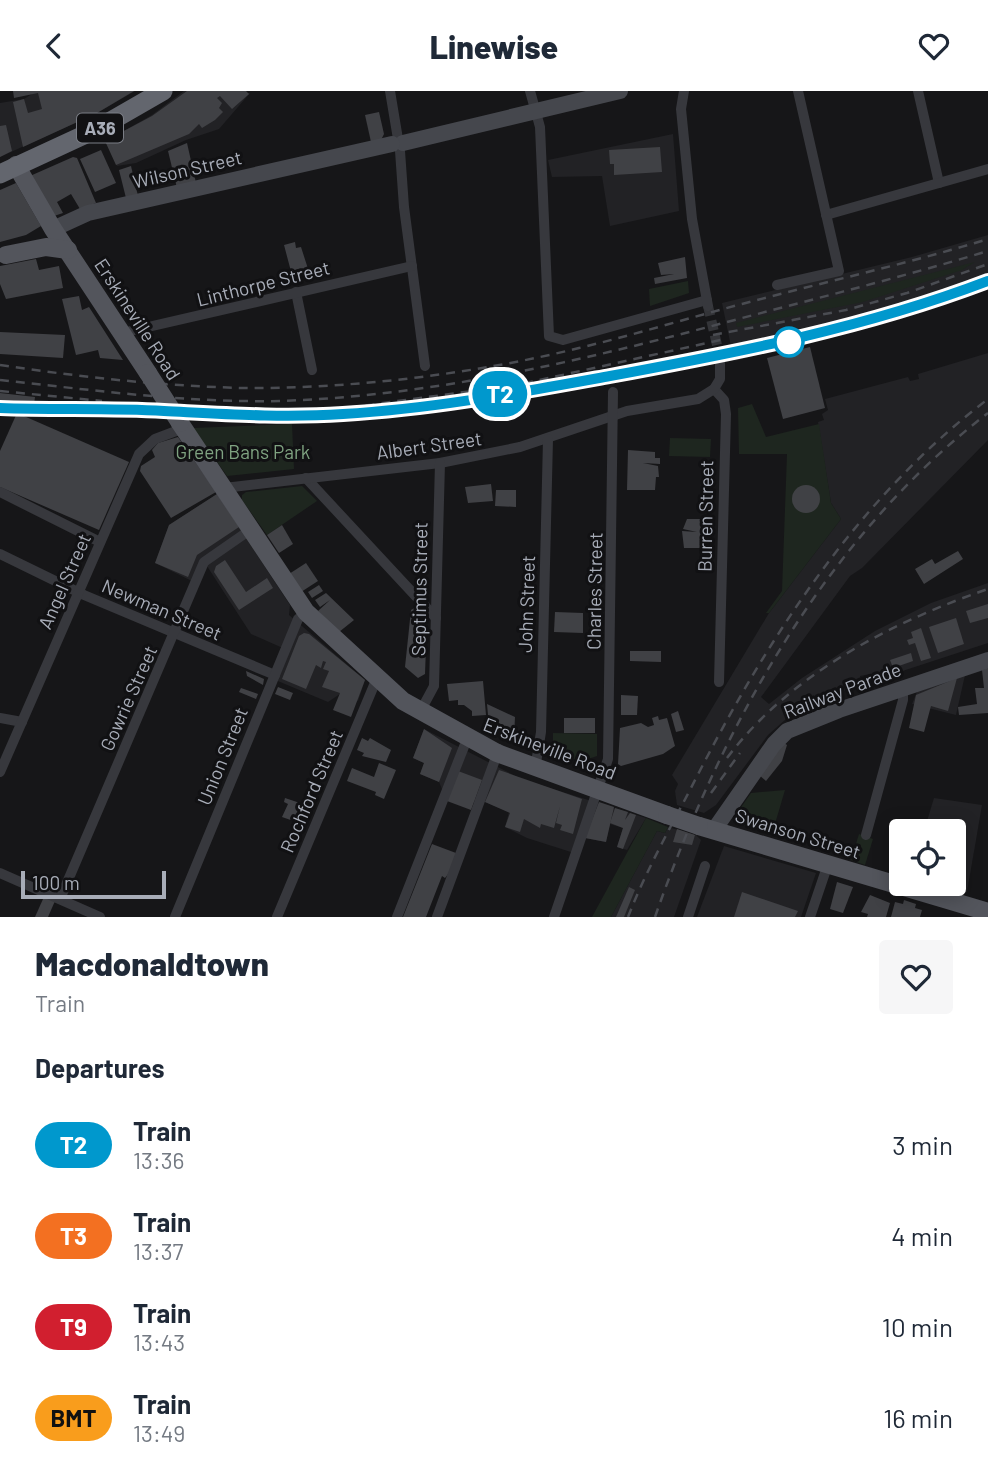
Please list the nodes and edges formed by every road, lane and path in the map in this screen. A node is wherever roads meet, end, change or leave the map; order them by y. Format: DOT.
graph roads {
  1 [pos="163,91"];
  2 [pos="390,91"];
  3 [pos="530,91"];
  4 [pos="620,91"];
  5 [pos="684,91"];
  6 [pos="798,91"];
  7 [pos="918,91"];
  8 [pos="600,93"];
  9 [pos="536,111"];
  10 [pos="398,144"];
  11 [pos="988,169"];
  12 [pos="8,170"];
  13 [pos="939,183"];
  14 [pos="826,215"];
  15 [pos="53,229"];
  16 [pos="68,250"];
  17 [pos="3,255"];
  18 [pos="412,265"];
  19 [pos="777,285"];
  20 [pos="296,292"];
  21 [pos="122,334"];
  22 [pos="720,358"];
  23 [pos="425,366"];
  24 [pos="312,370"];
  25 [pos="714,389"];
  26 [pos="613,392"];
  27 [pos="614,417"];
  28 [pos="182,426"];
  29 [pos="548,439"];
  30 [pos="440,464"];
  31 [pos="306,478"];
  32 [pos="224,488"];
  33 [pos="0,492"];
  34 [pos="250,530"];
  35 [pos="100,542"];
  36 [pos="0,554"];
  37 [pos="78,592"];
  38 [pos="306,612"];
  39 [pos="436,618"];
  40 [pos="175,634"];
  41 [pos="988,660"];
  42 [pos="275,675"];
  43 [pos="719,682"];
  44 [pos="382,683"];
  45 [pos="902,690"];
  46 [pos="422,710"];
  47 [pos="0,718"];
  48 [pos="22,722"];
  49 [pos="468,735"];
  50 [pos="498,749"];
  51 [pos="537,764"];
  52 [pos="0,772"];
  53 [pos="597,784"];
  54 [pos="707,828"];
  55 [pos="866,835"];
  56 [pos="828,864"];
  57 [pos="705,866"];
  58 [pos="0,873"];
  59 [pos="60,899"];
  60 [pos="988,910"];
  61 [pos="100,917"];
  62 [pos="175,917"];
  63 [pos="277,917"];
  64 [pos="397,917"];
  65 [pos="437,917"];
  66 [pos="554,917"];
  67 [pos="688,917"];
  68 [pos="810,917"];
  1 -- 12 [label="highway, A36"];
  2 -- 10 [label="street"];
  3 -- 9 [label="street"];
  4 -- 8 [label="street, Wilson Street"];
  5 -- 9 [label="street"];
  6 -- 14 [label="street"];
  7 -- 13 [label="street"];
  8 -- 9 [label="street, Wilson Street"];
  9 -- 10 [label="street, Wilson Street"];
  10 -- 15 [label="street, Wilson Street"];
  10 -- 18 [label="street"];
  11 -- 13 [label="street"];
  12 -- 15 [label="main road, Erskineville Road"];
  13 -- 14 [label="street"];
  14 -- 19 [label="street"];
  15 -- 16 [label="main road, Erskineville Road"];
  15 -- 17 [label="main road, Wilson Street"];
  16 -- 17 [label="main road"];
  16 -- 21 [label="main road, Erskineville Road"];
  18 -- 20 [label="street, Linthorpe Street"];
  18 -- 23 [label="street"];
  20 -- 21 [label="street, Linthorpe Street"];
  20 -- 24 [label="street"];
  21 -- 28 [label="main road, Erskineville Road, bridge"];
  22 -- 25 [label="street"];
  25 -- 27 [label="street, Albert Street"];
  25 -- 43 [label="street, Burren Street"];
  26 -- 27 [label="street, Charles Street"];
  27 -- 29 [label="street, Albert Street"];
  27 -- 53 [label="street, Charles Street"];
  28 -- 32 [label="main road, Erskineville Road"];
  28 -- 35 [label="street, Angel Street"];
  29 -- 30 [label="street, Albert Street"];
  29 -- 51 [label="street, John Street"];
  30 -- 31 [label="street, Albert Street"];
  30 -- 39 [label="street, Septimus Street"];
  31 -- 32 [label="street, Albert Street"];
  31 -- 39 [label="street"];
  32 -- 34 [label="main road, Erskineville Road"];
  33 -- 35 [label="street"];
  34 -- 38 [label="main road, Erskineville Road"];
  34 -- 40 [label="street, Gowrie Street"];
  35 -- 37 [label="street, Angel Street"];
  36 -- 37 [label="street, Newman Street"];
  37 -- 40 [label="street, Newman Street"];
  37 -- 48 [label="street, Angel Street"];
  38 -- 42 [label="street, Union Street"];
  38 -- 44 [label="main road, Erskineville Road"];
  39 -- 46 [label="street, Septimus Street"];
  40 -- 42 [label="street, Newman Street"];
  40 -- 59 [label="street, Gowrie Street"];
  41 -- 45 [label="street, Railway Parade"];
  42 -- 62 [label="street, Union Street"];
  44 -- 46 [label="main road, Erskineville Road"];
  44 -- 63 [label="street, Rochford Street"];
  45 -- 54 [label="street, Railway Parade"];
  45 -- 55 [label="street"];
  46 -- 49 [label="main road, Erskineville Road"];
  47 -- 48 [label="street"];
  48 -- 52 [label="street, Angel Street"];
  49 -- 50 [label="main road, Erskineville Road"];
  49 -- 64 [label="street"];
  50 -- 51 [label="main road, Erskineville Road"];
  50 -- 65 [label="street"];
  51 -- 53 [label="main road, Erskineville Road"];
  53 -- 54 [label="main road, Erskineville Road, bridge"];
  53 -- 66 [label="street, Charles Street"];
  54 -- 56 [label="main road, Swanson Street"];
  56 -- 60 [label="main road, Swanson Street"];
  56 -- 68 [label="street"];
  57 -- 67 [label="street"];
  58 -- 59 [label="street"];
  59 -- 61 [label="street"];
}
